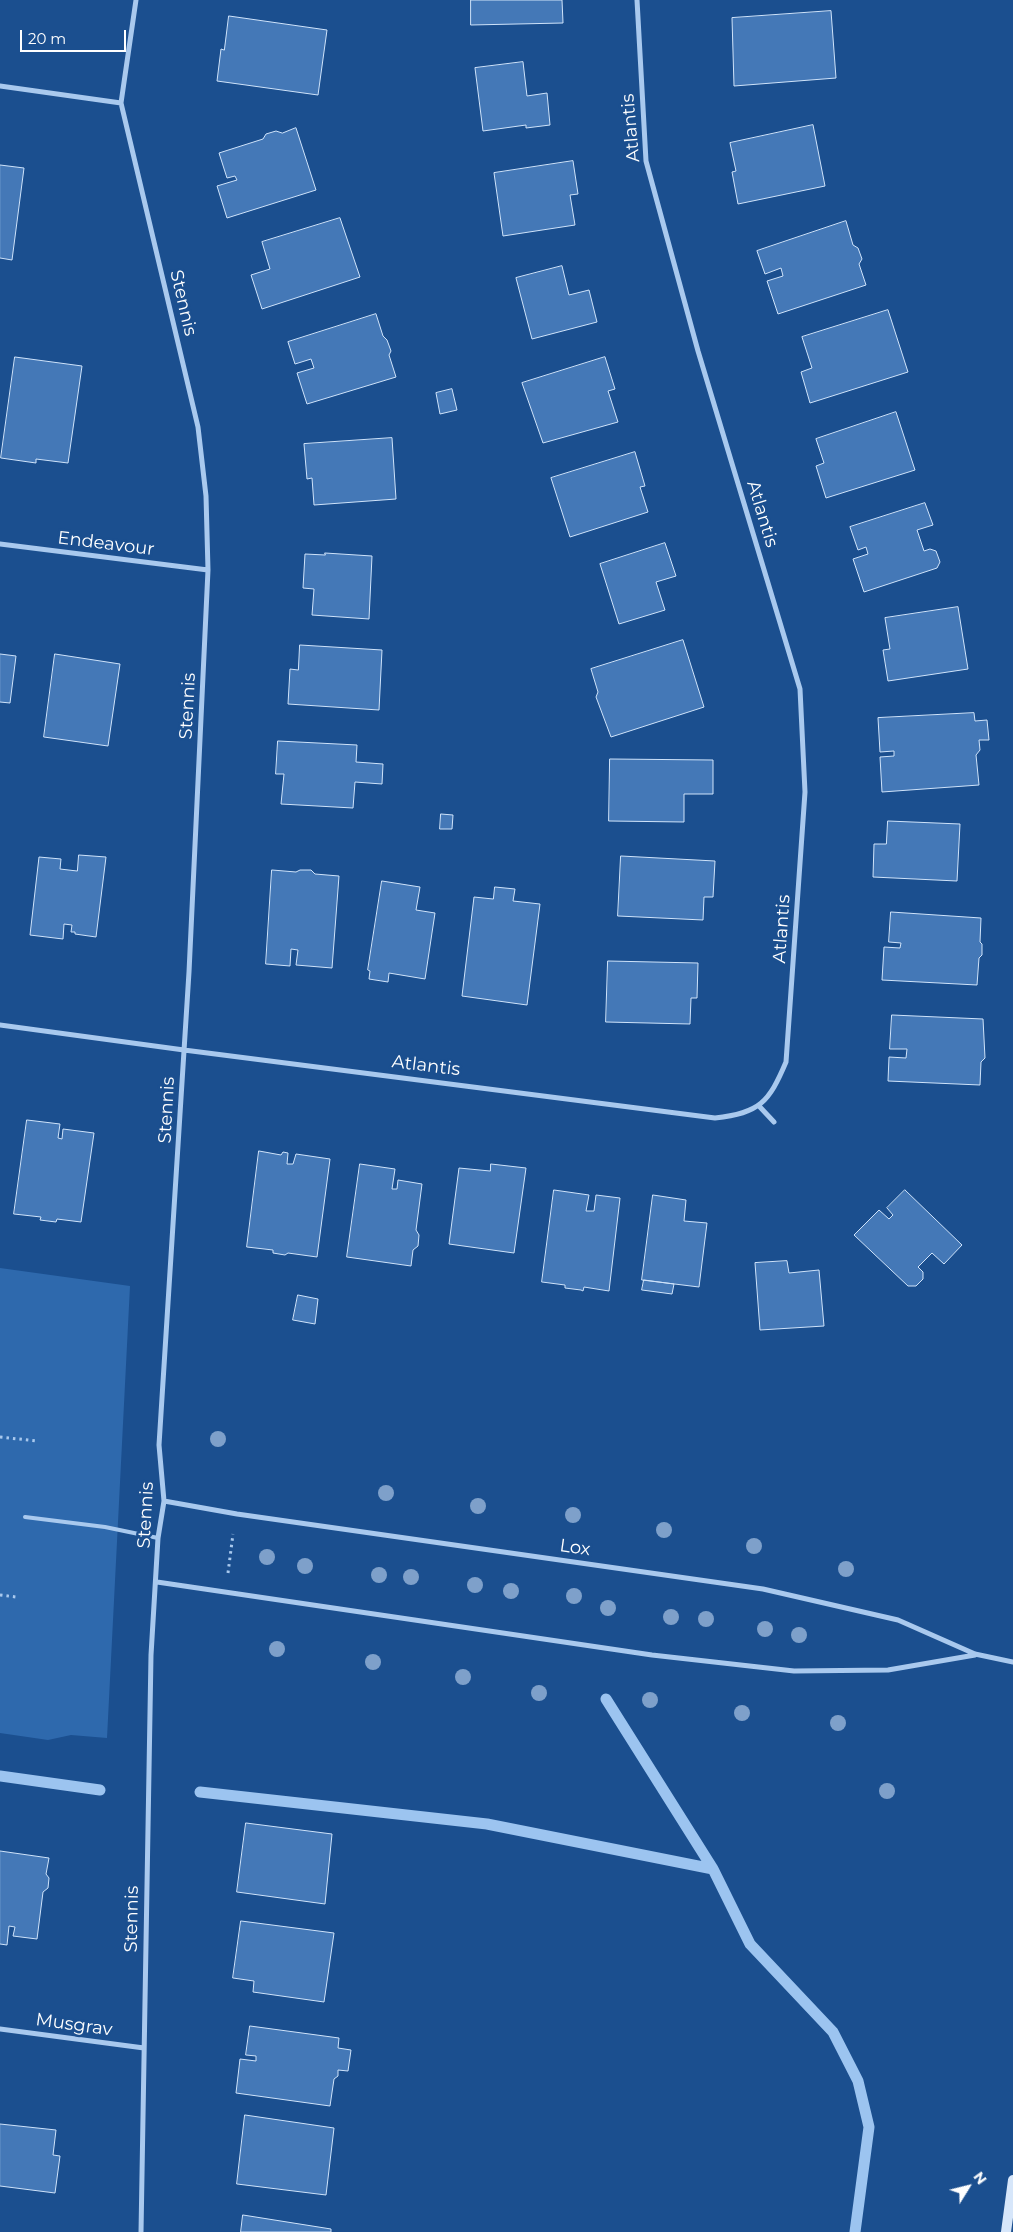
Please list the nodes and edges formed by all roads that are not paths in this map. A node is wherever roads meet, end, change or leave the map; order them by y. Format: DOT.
graph roads {
  1 [pos="136,0"];
  2 [pos="637,0"];
  3 [pos="0,86"];
  4 [pos="121,103"];
  5 [pos="0,544"];
  6 [pos="208,570"];
  7 [pos="0,1025"];
  8 [pos="184,1050"];
  9 [pos="759,1106"];
  10 [pos="774,1122"];
  11 [pos="164,1501"];
  12 [pos="25,1517"];
  13 [pos="158,1538"];
  14 [pos="157,1582"];
  15 [pos="975,1654"];
  16 [pos="1013,1662"];
  17 [pos="0,2029"];
  18 [pos="144,2048"];
  19 [pos="1013,2180"];
  20 [pos="141,2232"];
  21 [pos="1006,2232"];
  1 -- 4 [label="street, Stennis"];
  2 -- 9 [label="street, Atlantis"];
  3 -- 4 [label="street"];
  4 -- 6 [label="street, Stennis"];
  5 -- 6 [label="street, Endeavour"];
  6 -- 8 [label="street, Stennis"];
  7 -- 8 [label="street, Atlantis"];
  8 -- 9 [label="street, Atlantis"];
  8 -- 11 [label="street, Stennis"];
  9 -- 10 [label="street"];
  11 -- 13 [label="street, Stennis"];
  11 -- 15 [label="street, Lox"];
  12 -- 13 [label="lane"];
  13 -- 14 [label="street, Stennis"];
  14 -- 15 [label="street, Lox"];
  14 -- 18 [label="street, Stennis"];
  15 -- 16 [label="street, Lox"];
  17 -- 18 [label="street, Musgrav"];
  18 -- 20 [label="street, Stennis"];
  19 -- 21 [label="main road"];
}
